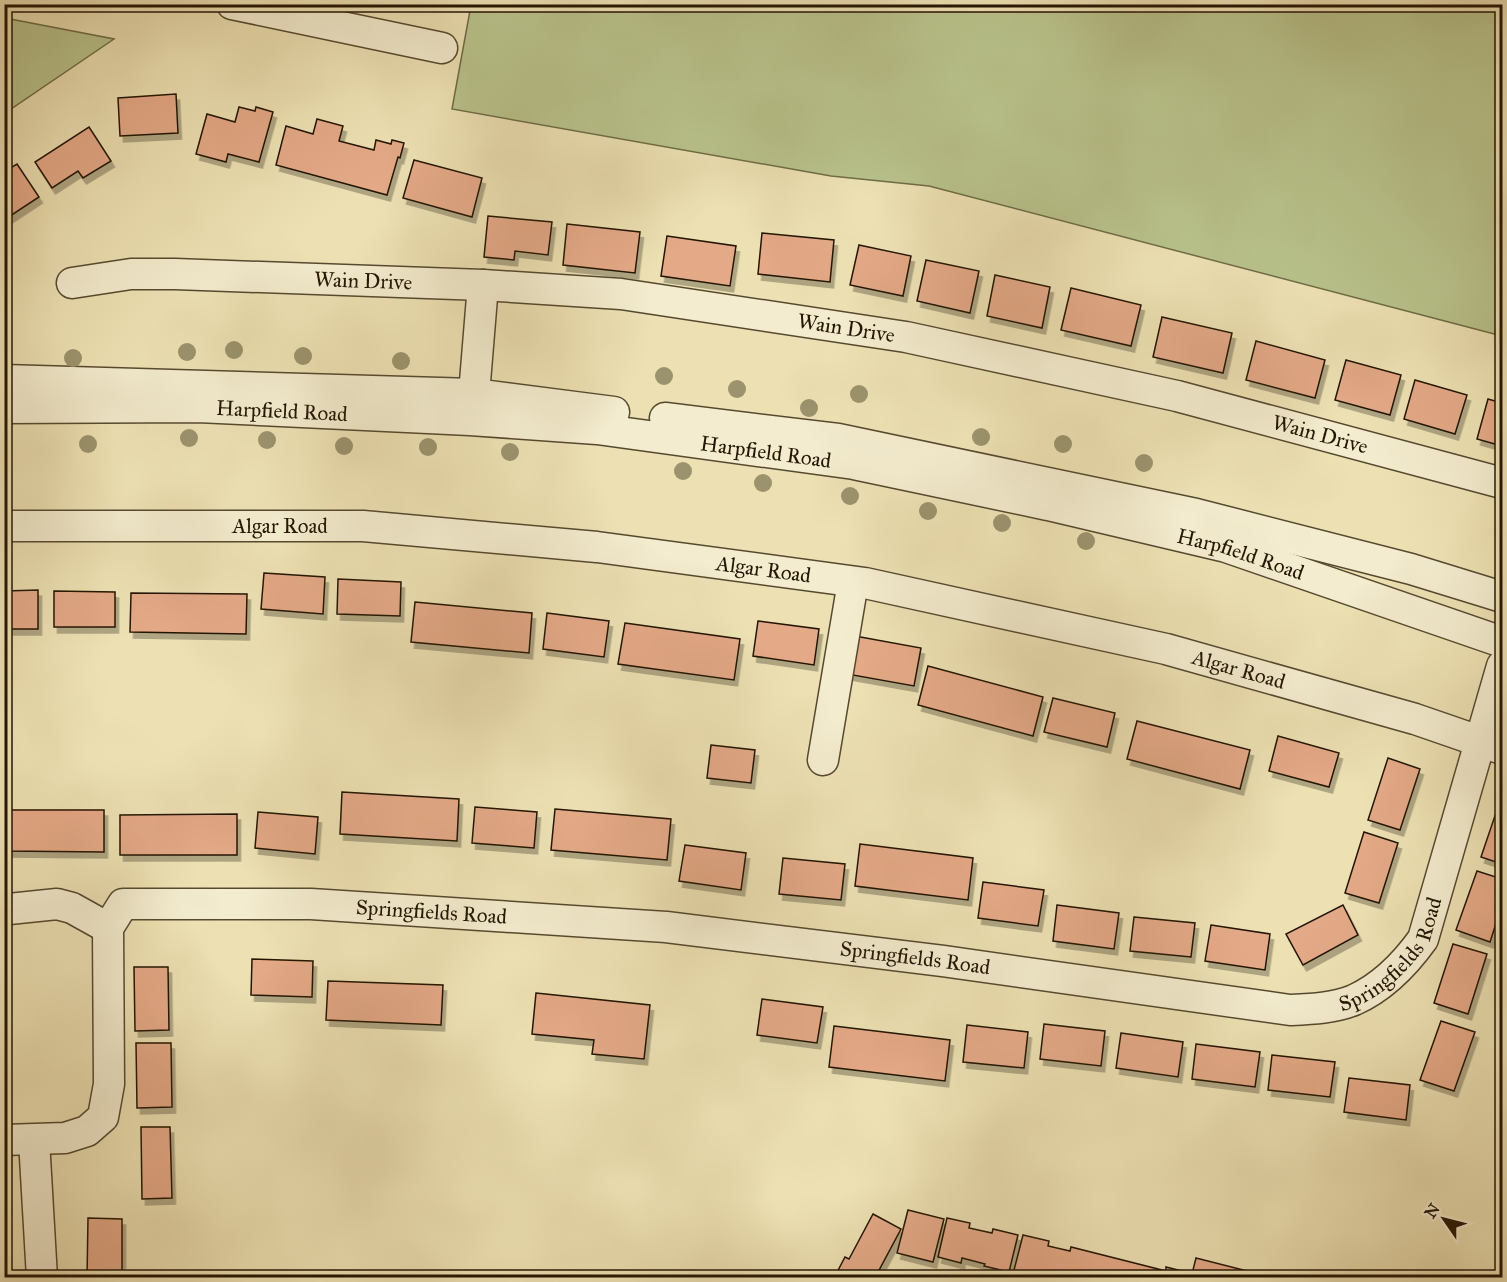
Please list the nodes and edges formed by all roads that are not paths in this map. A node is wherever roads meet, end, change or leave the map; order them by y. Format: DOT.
graph roads {
  1 [pos="232,4"];
  2 [pos="307,12"];
  3 [pos="442,48"];
  4 [pos="72,283"];
  5 [pos="483,285"];
  6 [pos="4,380"];
  7 [pos="472,407"];
  8 [pos="4,408"];
  9 [pos="1503,483"];
  10 [pos="4,526"];
  11 [pos="853,582"];
  12 [pos="1503,597"];
  13 [pos="1503,642"];
  14 [pos="1503,666"];
  15 [pos="1492,745"];
  16 [pos="823,760"];
  17 [pos="4,911"];
  18 [pos="108,928"];
  19 [pos="4,1140"];
  20 [pos="34,1140"];
  21 [pos="42,1278"];
  1 -- 2 [label="street"];
  2 -- 3 [label="street"];
  4 -- 5 [label="street, Wain Drive"];
  5 -- 7 [label="street"];
  5 -- 9 [label="street, Wain Drive"];
  6 -- 7 [label="street, Harpfield Road"];
  7 -- 8 [label="street, Harpfield Road"];
  7 -- 12 [label="street, Harpfield Road"];
  7 -- 13 [label="street, Harpfield Road"];
  10 -- 11 [label="street, Algar Road"];
  11 -- 15 [label="street, Algar Road"];
  11 -- 16 [label="street"];
  14 -- 15 [label="street, Springfields Road"];
  15 -- 18 [label="street, Springfields Road"];
  17 -- 18 [label="street"];
  18 -- 20 [label="street"];
  19 -- 20 [label="street"];
  20 -- 21 [label="street"];
}
